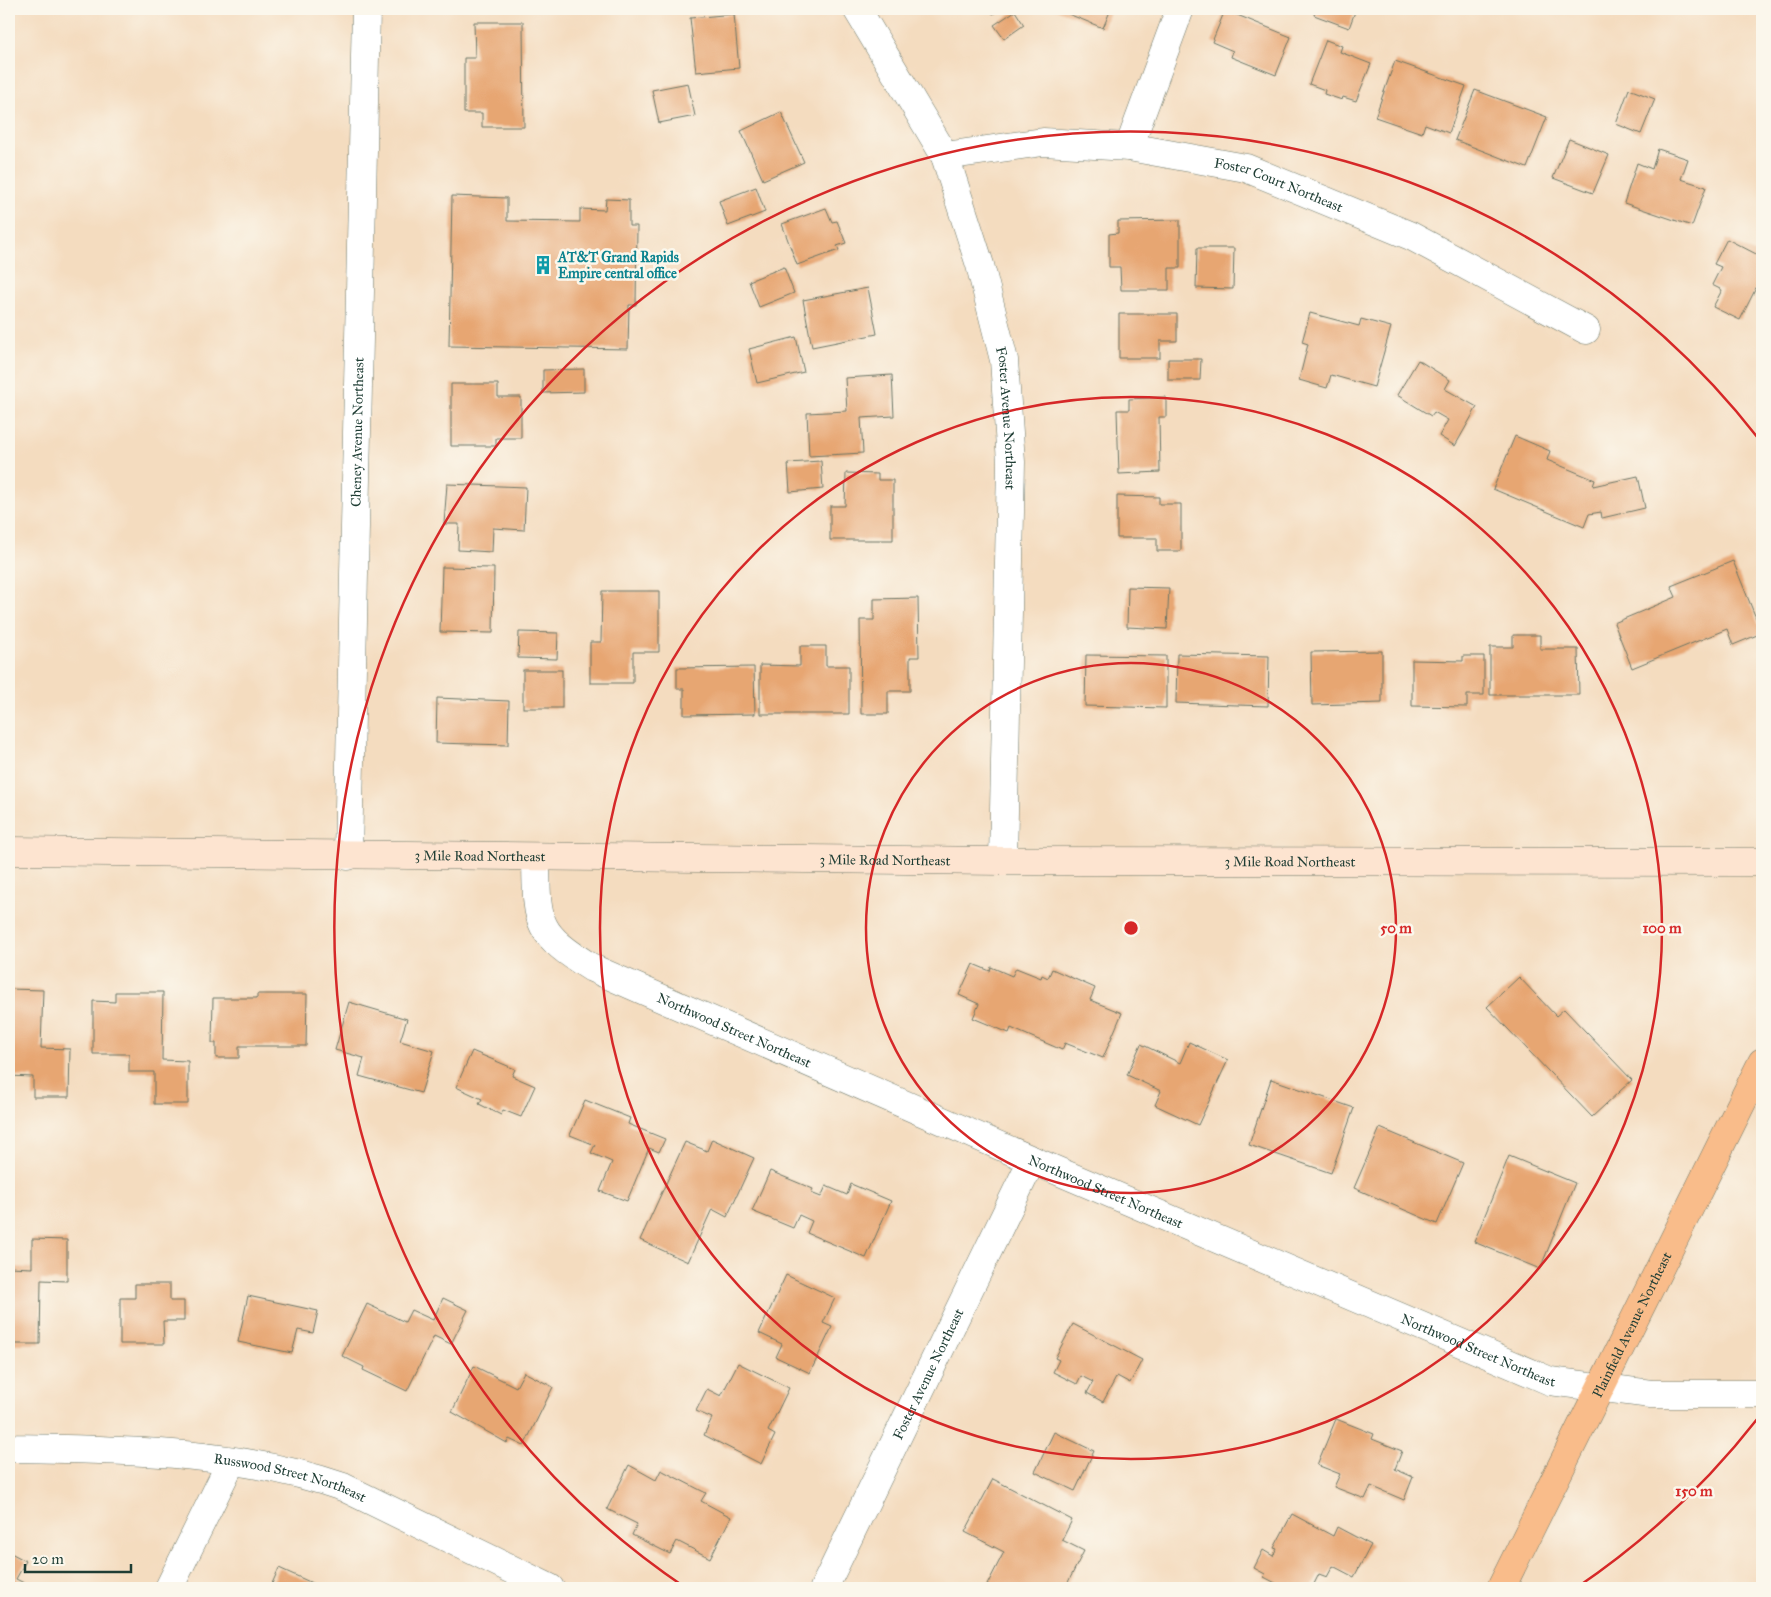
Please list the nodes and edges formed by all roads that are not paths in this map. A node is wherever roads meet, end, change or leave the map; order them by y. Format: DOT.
graph roads {
  1 [pos="366,9"];
  2 [pos="857,9"];
  3 [pos="1180,9"];
  4 [pos="1129,147"];
  5 [pos="945,156"];
  6 [pos="1586,330"];
  7 [pos="9,851"];
  8 [pos="348,856"];
  9 [pos="536,857"];
  10 [pos="1003,861"];
  11 [pos="1762,862"];
  12 [pos="1762,1062"];
  13 [pos="1032,1160"];
  14 [pos="1600,1388"];
  15 [pos="1762,1394"];
  16 [pos="9,1448"];
  17 [pos="231,1462"];
  18 [pos="169,1588"];
  19 [pos="550,1588"];
  20 [pos="824,1588"];
  21 [pos="1501,1588"];
  1 -- 8 [label="street, Cheney Avenue Northeast"];
  2 -- 5 [label="street, Foster Avenue Northeast"];
  3 -- 4 [label="street"];
  4 -- 5 [label="street, Foster Court Northeast"];
  4 -- 6 [label="street, Foster Court Northeast"];
  5 -- 10 [label="street, Foster Avenue Northeast"];
  7 -- 8 [label="main road, 3 Mile Road Northeast"];
  8 -- 9 [label="main road, 3 Mile Road Northeast"];
  9 -- 10 [label="main road, 3 Mile Road Northeast"];
  9 -- 13 [label="street, Northwood Street Northeast"];
  10 -- 11 [label="main road, 3 Mile Road Northeast"];
  12 -- 14 [label="main road, Plainfield Avenue Northeast"];
  13 -- 14 [label="street, Northwood Street Northeast"];
  13 -- 20 [label="street, Foster Avenue Northeast"];
  14 -- 15 [label="street, Northwood Street Northeast"];
  14 -- 21 [label="main road, Plainfield Avenue Northeast"];
  16 -- 17 [label="street, Russwood Street Northeast"];
  17 -- 18 [label="street"];
  17 -- 19 [label="street, Russwood Street Northeast"];
}
